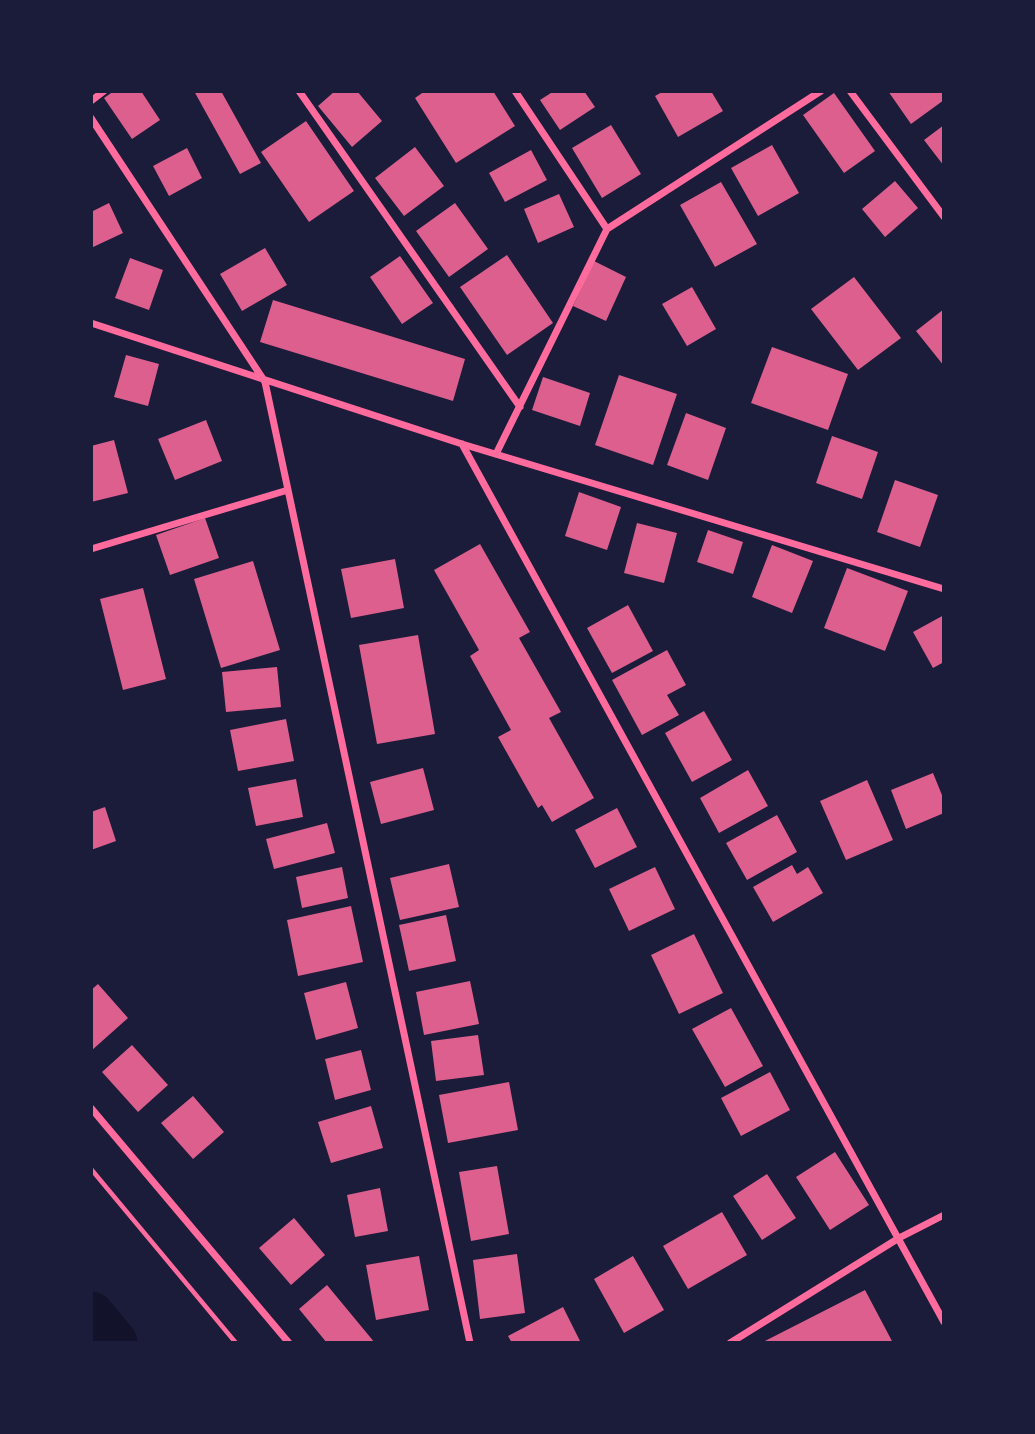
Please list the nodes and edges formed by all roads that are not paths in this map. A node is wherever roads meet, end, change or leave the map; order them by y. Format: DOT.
graph roads {
  1 [pos="104,91"];
  2 [pos="299,91"];
  3 [pos="515,91"];
  4 [pos="821,91"];
  5 [pos="850,91"];
  6 [pos="91,101"];
  7 [pos="91,118"];
  8 [pos="944,217"];
  9 [pos="607,229"];
  10 [pos="91,323"];
  11 [pos="265,382"];
  12 [pos="520,407"];
  13 [pos="462,444"];
  14 [pos="496,454"];
  15 [pos="288,490"];
  16 [pos="91,549"];
  17 [pos="944,589"];
  18 [pos="91,1108"];
  19 [pos="944,1214"];
  20 [pos="899,1238"];
  21 [pos="944,1322"];
  22 [pos="289,1343"];
  23 [pos="470,1343"];
  24 [pos="730,1343"];
  1 -- 6 [label="street"];
  2 -- 12 [label="street"];
  3 -- 9 [label="street"];
  4 -- 9 [label="street"];
  5 -- 8 [label="street"];
  7 -- 11 [label="street"];
  9 -- 12 [label="street"];
  10 -- 11 [label="street"];
  11 -- 13 [label="street"];
  11 -- 15 [label="street"];
  12 -- 14 [label="street"];
  13 -- 14 [label="street"];
  13 -- 20 [label="street"];
  14 -- 17 [label="street"];
  15 -- 16 [label="street"];
  15 -- 23 [label="street"];
  18 -- 22 [label="street"];
  19 -- 20 [label="street"];
  20 -- 21 [label="street"];
  20 -- 24 [label="street"];
}
